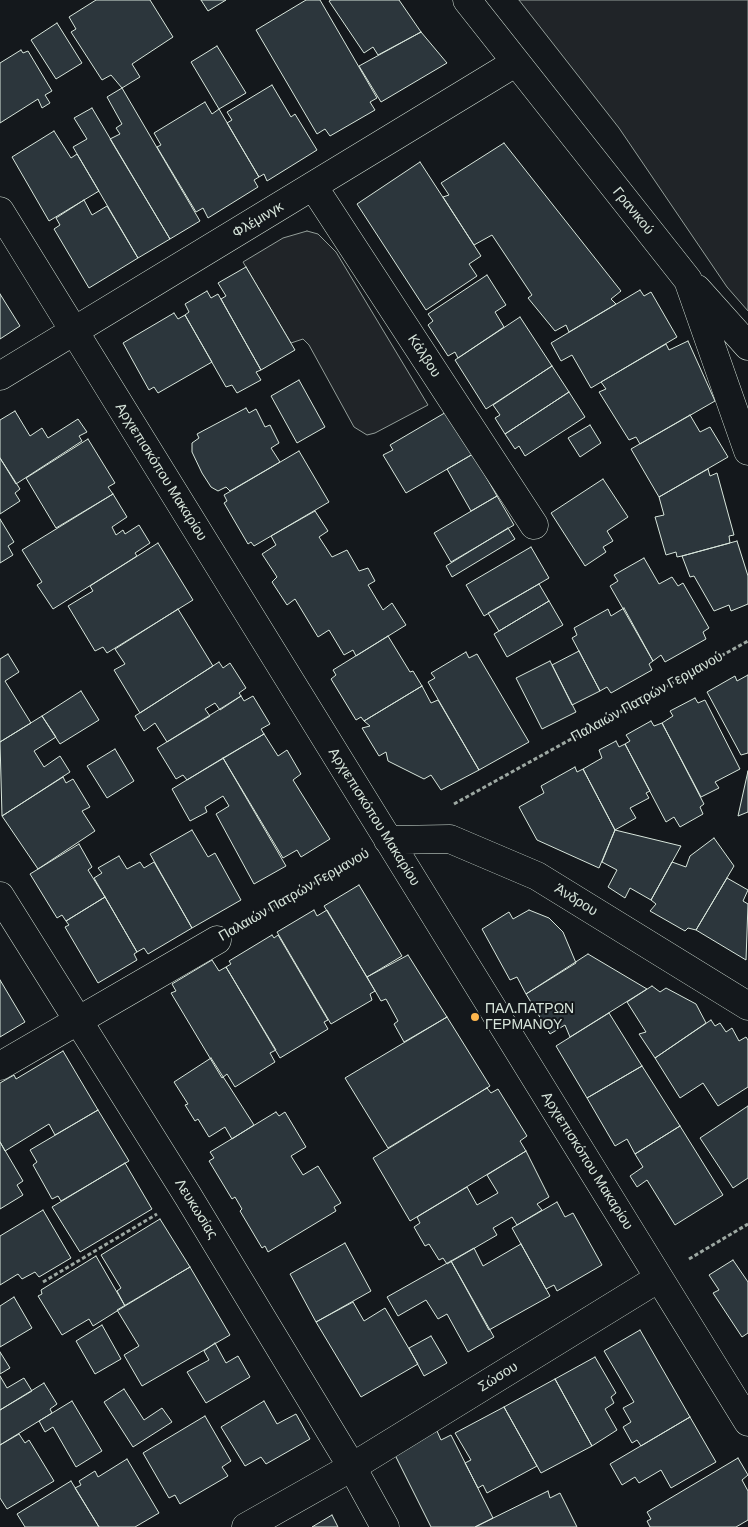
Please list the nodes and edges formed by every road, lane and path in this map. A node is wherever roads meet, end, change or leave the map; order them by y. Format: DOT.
graph roads {
  1 [pos="467,0"];
  2 [pos="515,64"];
  3 [pos="313,186"];
  4 [pos="0,211"];
  5 [pos="688,280"];
  6 [pos="75,331"];
  7 [pos="748,346"];
  8 [pos="0,376"];
  9 [pos="748,451"];
  10 [pos="534,525"];
  11 [pos="748,641"];
  12 [pos="448,807"];
  13 [pos="388,840"];
  14 [pos="0,896"];
  15 [pos="218,940"];
  16 [pos="748,1006"];
  17 [pos="78,1021"];
  18 [pos="0,1066"];
  19 [pos="188,1196"];
  20 [pos="748,1224"];
  21 [pos="659,1278"];
  22 [pos="43,1282"];
  23 [pos="748,1422"];
  24 [pos="352,1467"];
  25 [pos="246,1527"];
  26 [pos="385,1527"];
  1 -- 2 [label="street, Γρανικού"];
  2 -- 3 [label="street, Φλέμινγκ"];
  2 -- 5 [label="street, Γρανικού"];
  3 -- 6 [label="street, Φλέμινγκ"];
  3 -- 10 [label="street, Κάλβου"];
  4 -- 6 [label="street, Αρχιεπισκόπου Μακαρίου"];
  5 -- 7 [label="street"];
  5 -- 9 [label="street, Γρανικού"];
  6 -- 8 [label="street, Φλέμινγκ"];
  6 -- 13 [label="street, Αρχιεπισκόπου Μακαρίου"];
  11 -- 12 [label="path, Παλαιών Πατρών Γερμανού"];
  13 -- 15 [label="path, Παλαιών Πατρών Γερμανού"];
  13 -- 16 [label="street, Άνδρου"];
  13 -- 21 [label="street, Αρχιεπισκόπου Μακαρίου"];
  14 -- 17 [label="street, Λευκωσίας"];
  15 -- 17 [label="street, Παλαιών Πατρών Γερμανού"];
  17 -- 18 [label="street, Παλαιών Πατρών Γερμανού"];
  17 -- 19 [label="street, Λευκωσίας"];
  19 -- 22 [label="path"];
  19 -- 24 [label="street, Λευκωσίας"];
  20 -- 21 [label="path"];
  21 -- 23 [label="street, Αρχιεπισκόπου Μακαρίου"];
  21 -- 24 [label="street, Σώσου"];
  24 -- 25 [label="street, Σώσου"];
  24 -- 26 [label="street, Λευκωσίας"];
}
